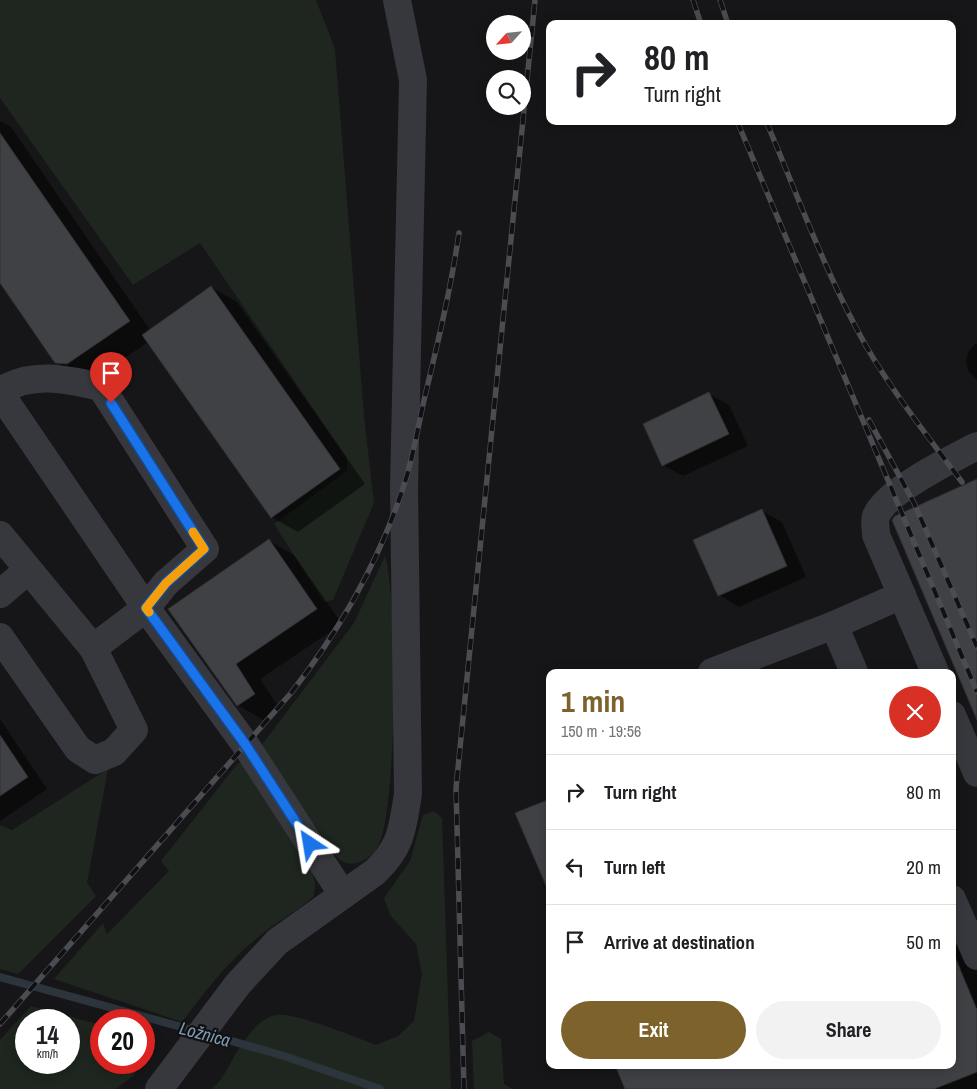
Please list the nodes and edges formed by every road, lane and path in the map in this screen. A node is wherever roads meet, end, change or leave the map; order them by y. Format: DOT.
graph roads {
  1 [pos="397,0"];
  2 [pos="0,392"];
  3 [pos="977,446"];
  4 [pos="0,535"];
  5 [pos="28,570"];
  6 [pos="0,594"];
  7 [pos="902,595"];
  8 [pos="146,608"];
  9 [pos="855,616"];
  10 [pos="0,637"];
  11 [pos="93,648"];
  12 [pos="720,669"];
  13 [pos="854,669"];
  14 [pos="934,669"];
  15 [pos="956,724"];
  16 [pos="977,773"];
  17 [pos="343,895"];
  18 [pos="956,908"];
  19 [pos="977,956"];
  20 [pos="160,1088"];
  1 -- 17 [label="street"];
  2 -- 8 [label="street"];
  2 -- 8 [label="street"];
  3 -- 7 [label="street"];
  4 -- 5 [label="street"];
  5 -- 6 [label="street"];
  5 -- 11 [label="street"];
  7 -- 9 [label="street"];
  7 -- 14 [label="street"];
  8 -- 11 [label="street"];
  8 -- 17 [label="street"];
  9 -- 12 [label="street"];
  9 -- 13 [label="street"];
  10 -- 11 [label="street"];
  15 -- 16 [label="street"];
  17 -- 20 [label="street"];
  18 -- 19 [label="street"];
}
